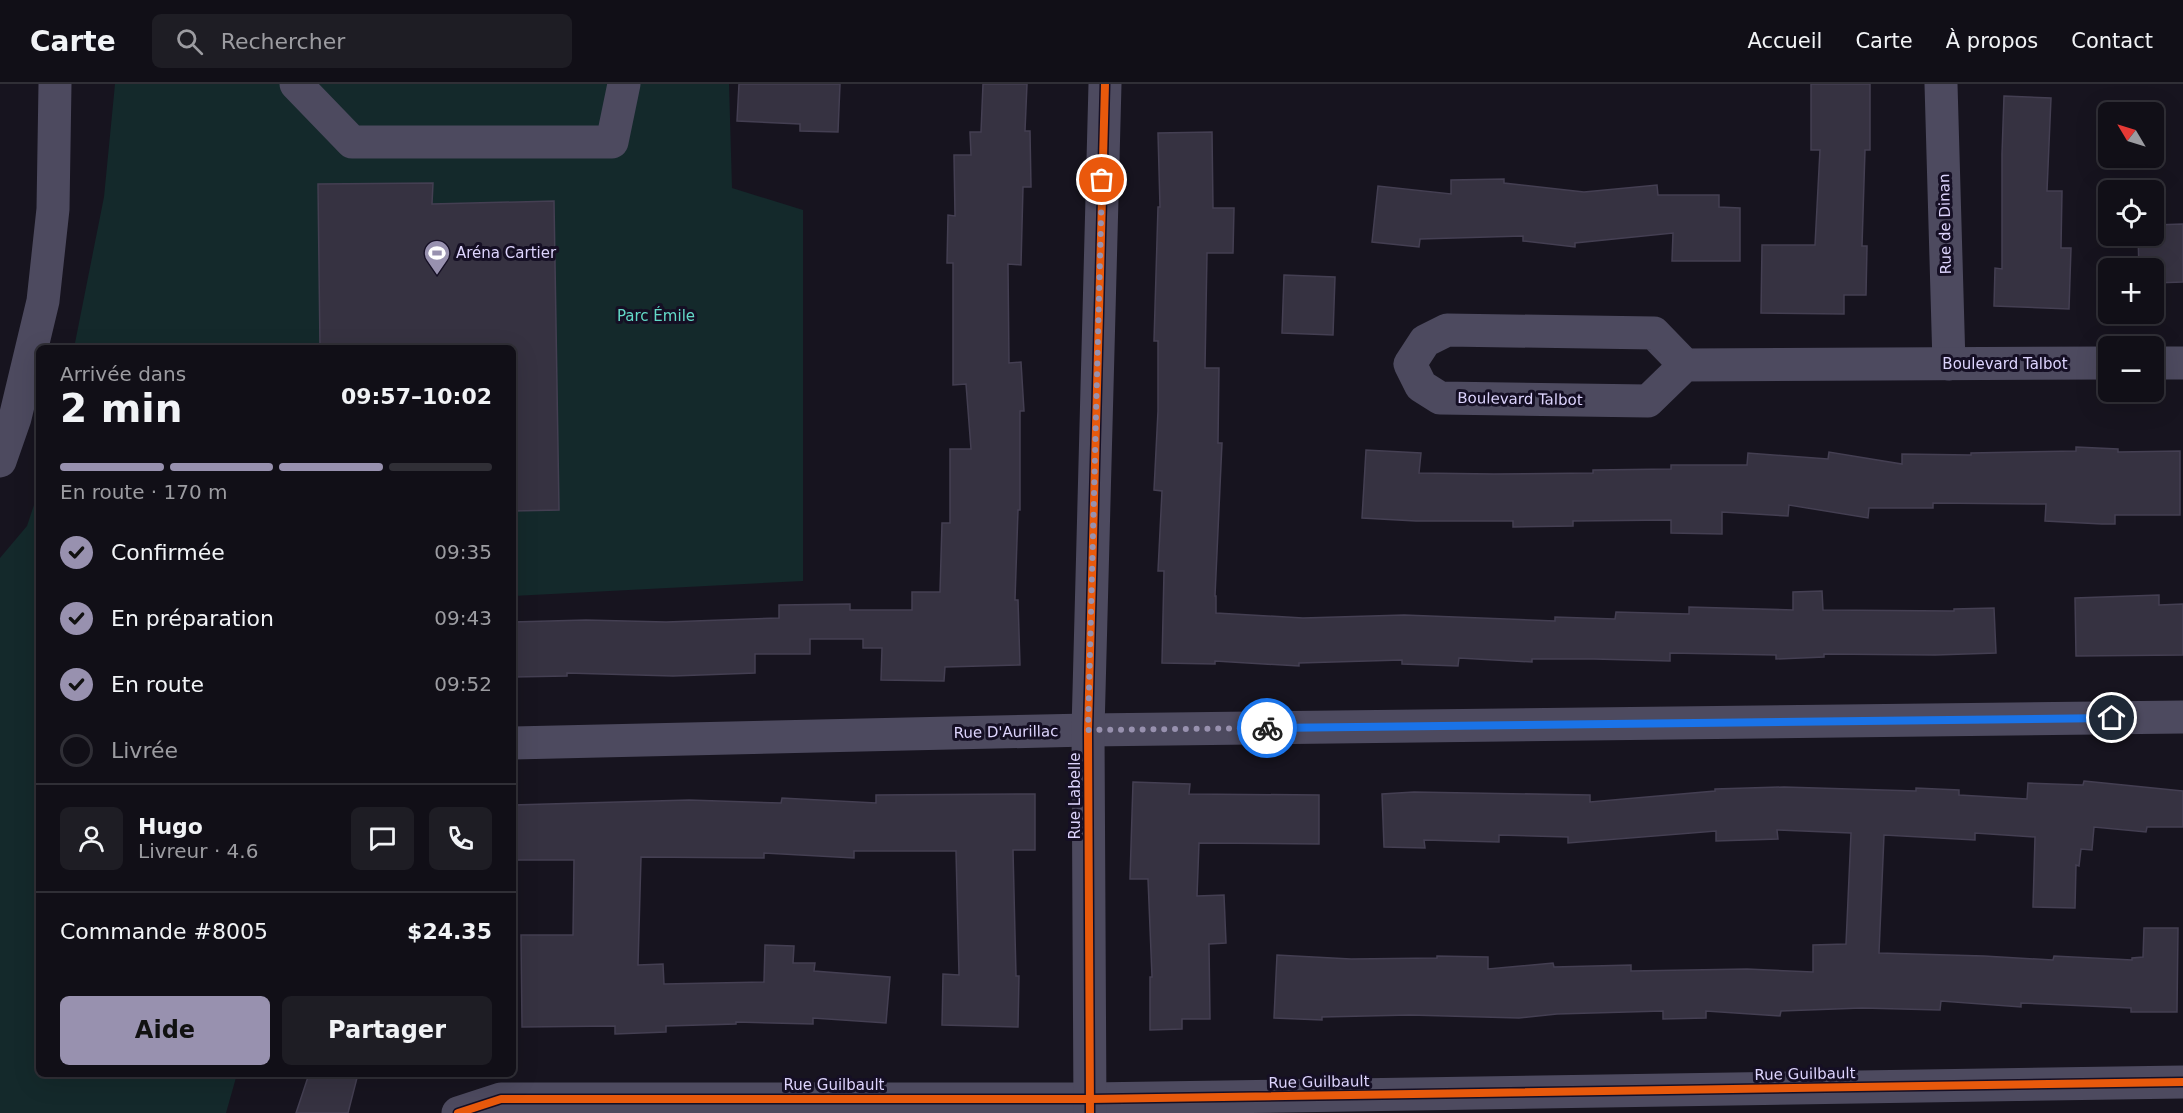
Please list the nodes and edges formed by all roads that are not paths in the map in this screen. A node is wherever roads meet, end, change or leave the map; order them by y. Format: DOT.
graph roads {
  1 [pos="55,84"];
  2 [pos="624,84"];
  3 [pos="1105,84"];
  4 [pos="1941,84"];
  5 [pos="296,85"];
  6 [pos="2098,363"];
  7 [pos="2164,363"];
  8 [pos="2183,363"];
  9 [pos="1948,364"];
  10 [pos="1685,365"];
  11 [pos="0,461"];
  12 [pos="2183,717"];
  13 [pos="1088,730"];
  14 [pos="516,743"];
  15 [pos="2183,1082"];
  16 [pos="1090,1106"];
  17 [pos="458,1113"];
  1 -- 11 [label="street"];
  2 -- 5 [label="street"];
  3 -- 13 [label="street, Rue Labelle"];
  4 -- 9 [label="street, Rue de Dinan"];
  6 -- 9 [label="street, Boulevard Talbot"];
  7 -- 8 [label="street"];
  9 -- 10 [label="street, Boulevard Talbot"];
  10 -- 10 [label="street, Boulevard Talbot"];
  12 -- 13 [label="street, Rue D'Aurillac"];
  13 -- 14 [label="street, Rue D'Aurillac"];
  13 -- 16 [label="street, Rue Labelle"];
  15 -- 16 [label="street, Rue Guilbault"];
  16 -- 17 [label="street, Rue Guilbault"];
}
